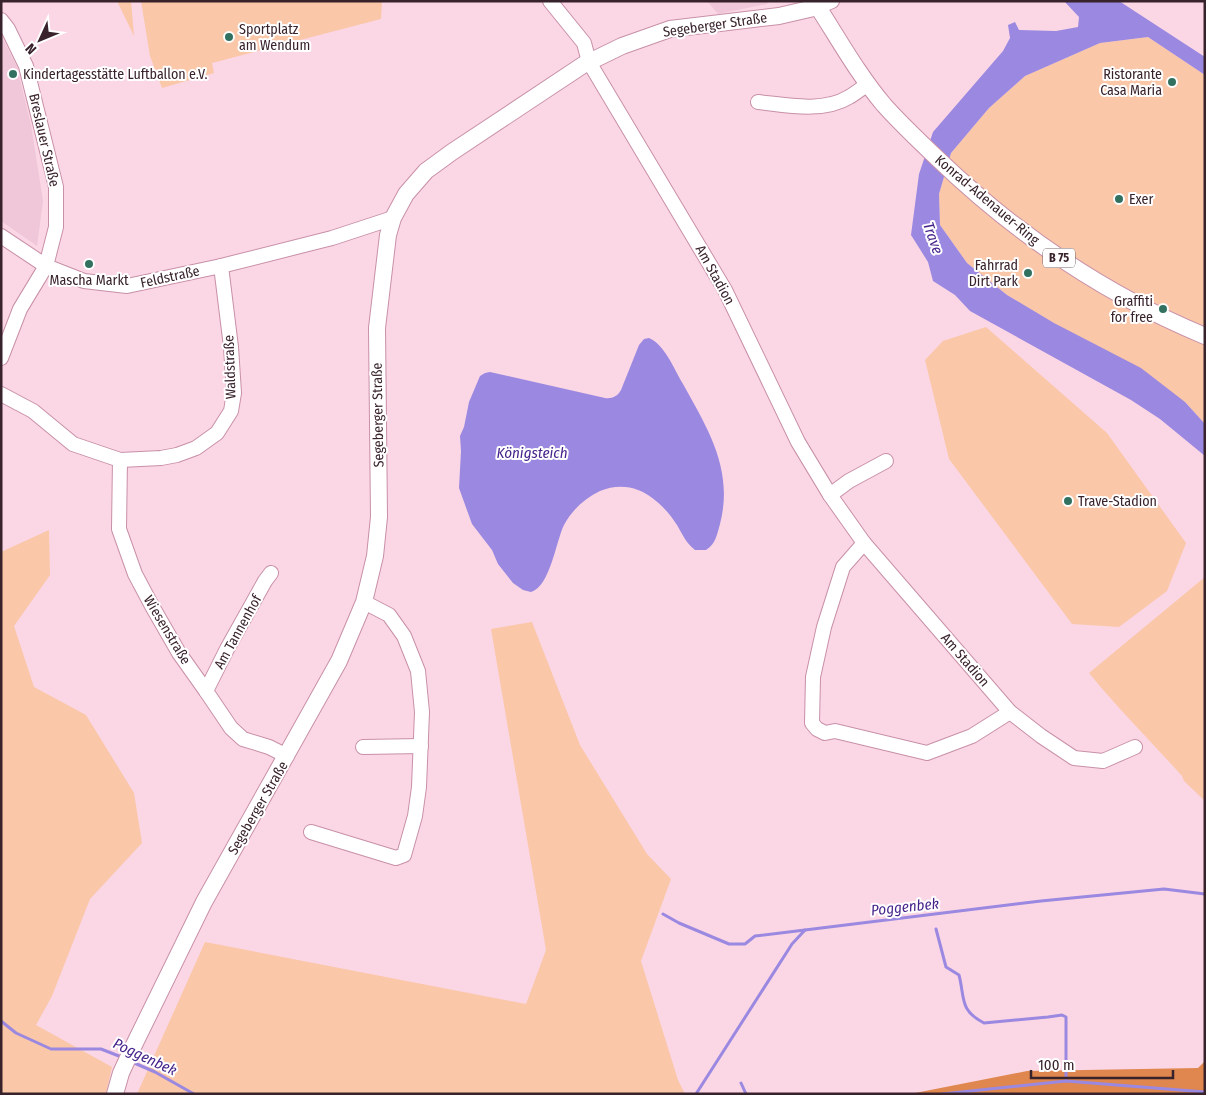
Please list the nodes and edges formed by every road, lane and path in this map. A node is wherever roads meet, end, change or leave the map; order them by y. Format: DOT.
graph roads {
  1 [pos="550,1"];
  2 [pos="788,1"];
  3 [pos="821,3"];
  4 [pos="779,16"];
  5 [pos="1,20"];
  6 [pos="589,62"];
  7 [pos="868,84"];
  8 [pos="758,102"];
  9 [pos="393,218"];
  10 [pos="1,236"];
  11 [pos="46,266"];
  12 [pos="221,266"];
  13 [pos="1205,336"];
  14 [pos="1,358"];
  15 [pos="1,394"];
  16 [pos="120,460"];
  17 [pos="886,461"];
  18 [pos="830,495"];
  19 [pos="864,543"];
  20 [pos="271,574"];
  21 [pos="364,602"];
  22 [pos="206,691"];
  23 [pos="1010,712"];
  24 [pos="421,746"];
  25 [pos="363,747"];
  26 [pos="1135,747"];
  27 [pos="287,756"];
  28 [pos="311,832"];
  29 [pos="115,1094"];
  1 -- 6 [label="street, Am Stadion"];
  2 -- 4 [label="street"];
  3 -- 4 [label="main road, Segeberger Straße"];
  3 -- 7 [label="main road, Konrad-Adenauer-Ring / B 75"];
  4 -- 6 [label="main road, Segeberger Straße"];
  5 -- 11 [label="street, Breslauer Straße"];
  6 -- 9 [label="main road, Segeberger Straße"];
  6 -- 18 [label="street, Am Stadion"];
  7 -- 8 [label="street"];
  7 -- 13 [label="main road, Konrad-Adenauer-Ring / B 75"];
  9 -- 12 [label="street, Feldstraße"];
  9 -- 21 [label="main road, Segeberger Straße"];
  10 -- 11 [label="street, Feldstraße"];
  11 -- 12 [label="street, Feldstraße"];
  11 -- 14 [label="street"];
  12 -- 16 [label="street, Waldstraße"];
  15 -- 16 [label="street, Waldstraße"];
  16 -- 22 [label="street, Wiesenstraße"];
  17 -- 18 [label="street"];
  18 -- 19 [label="street, Am Stadion"];
  19 -- 23 [label="street, Am Stadion"];
  19 -- 23 [label="street"];
  20 -- 22 [label="street, Am Tannenhof"];
  21 -- 24 [label="street"];
  21 -- 27 [label="main road, Segeberger Straße"];
  22 -- 27 [label="street, Wiesenstraße"];
  23 -- 26 [label="street, Am Stadion"];
  24 -- 25 [label="street"];
  24 -- 28 [label="street"];
  27 -- 29 [label="main road, Segeberger Straße"];
}
